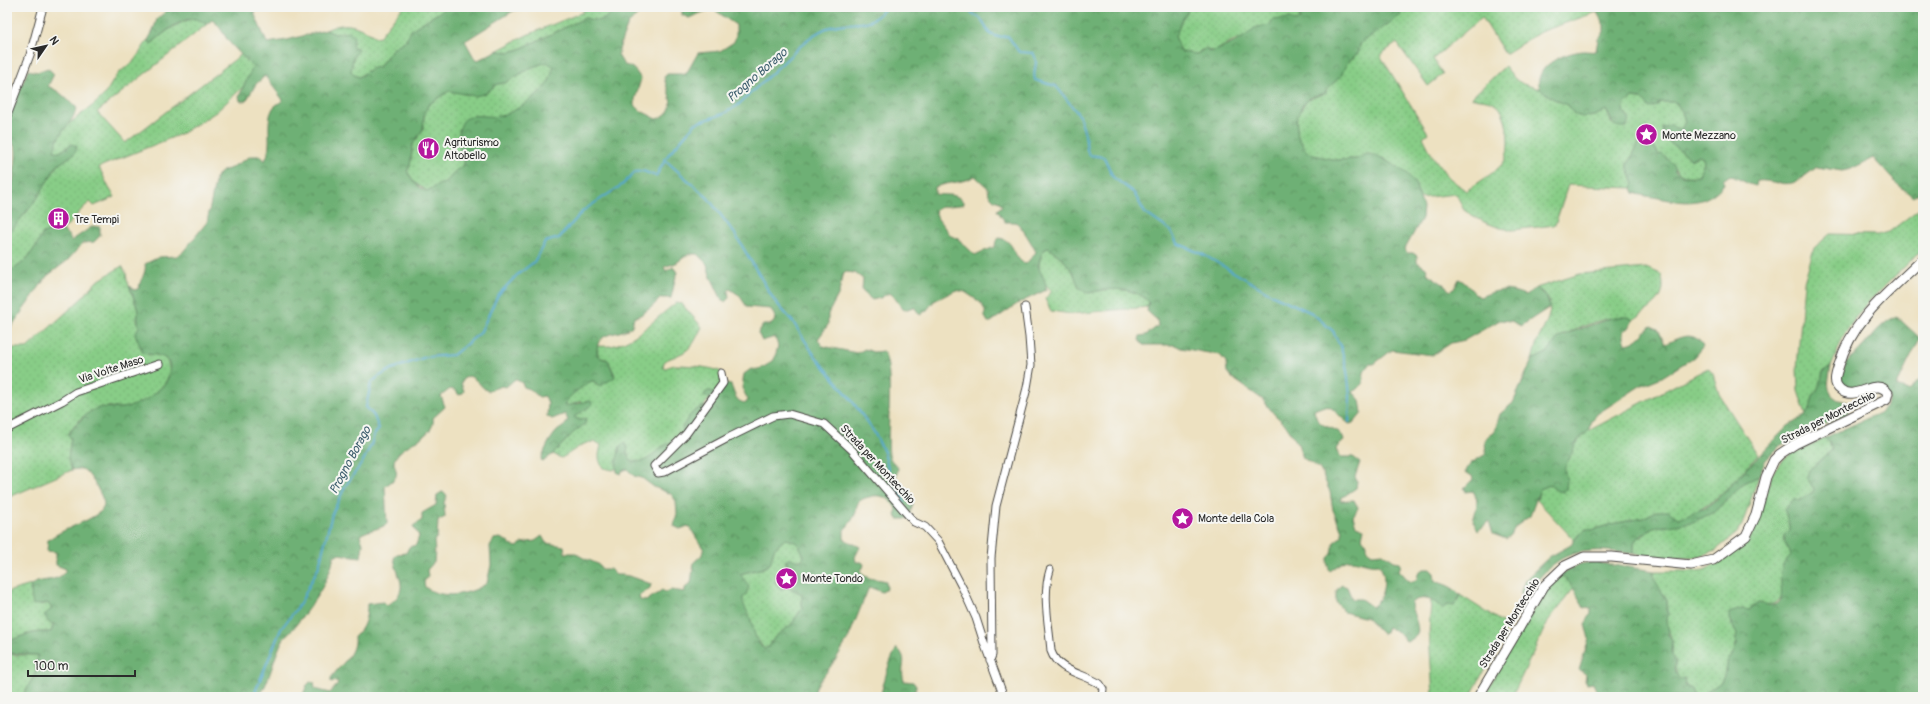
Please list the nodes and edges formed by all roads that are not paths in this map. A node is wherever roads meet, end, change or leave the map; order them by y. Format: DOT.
graph roads {
  1 [pos="43,7"];
  2 [pos="7,116"];
  3 [pos="1923,259"];
  4 [pos="1025,307"];
  5 [pos="159,364"];
  6 [pos="721,373"];
  7 [pos="7,429"];
  8 [pos="1050,570"];
  9 [pos="990,660"];
  10 [pos="1004,697"];
  11 [pos="1102,697"];
  12 [pos="1478,697"];
  1 -- 2 [label="street"];
  3 -- 12 [label="street, Strada per Montecchio"];
  4 -- 9 [label="street, Strada per Montecchio"];
  5 -- 7 [label="street, Via Volte Maso"];
  6 -- 9 [label="street, Strada per Montecchio"];
  8 -- 11 [label="street"];
  9 -- 10 [label="street, Strada per Montecchio"];
}
